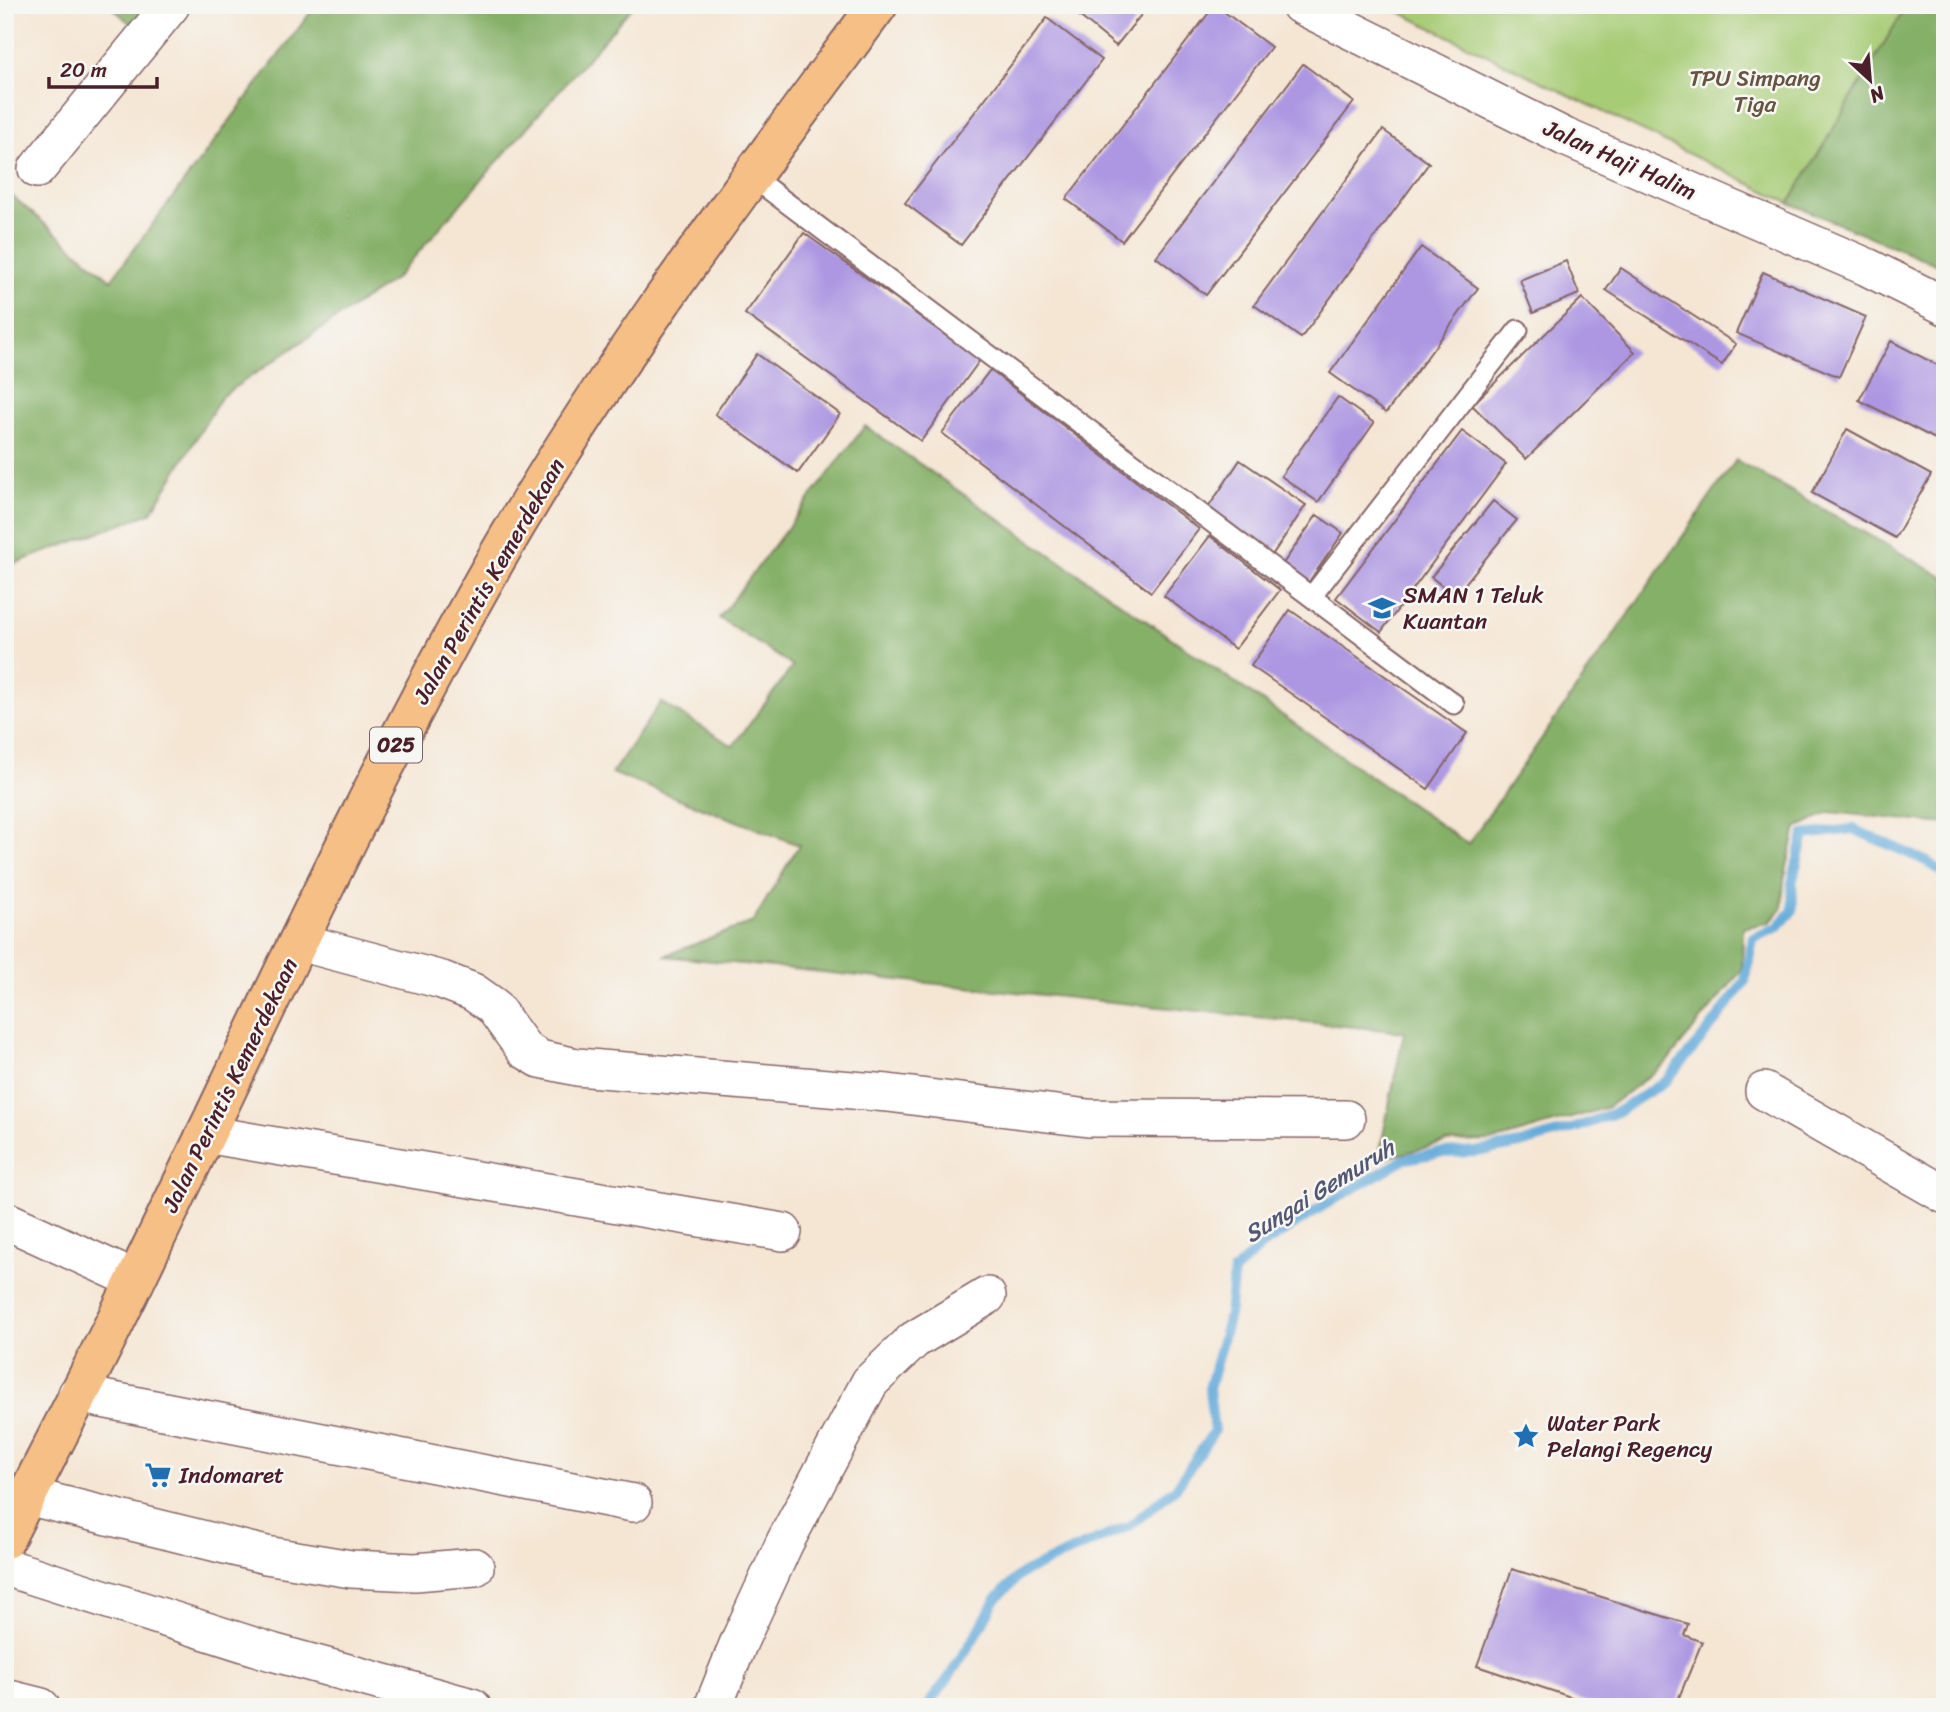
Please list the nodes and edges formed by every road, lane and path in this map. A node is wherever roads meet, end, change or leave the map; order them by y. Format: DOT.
graph roads {
  1 [pos="170,5"];
  2 [pos="878,5"];
  3 [pos="1300,5"];
  4 [pos="37,169"];
  5 [pos="751,176"];
  6 [pos="1945,306"];
  7 [pos="1518,330"];
  8 [pos="1312,596"];
  9 [pos="1454,704"];
  10 [pos="299,942"];
  11 [pos="1764,1091"];
  12 [pos="1346,1119"];
  13 [pos="205,1134"];
  14 [pos="1945,1195"];
  15 [pos="5,1220"];
  16 [pos="783,1232"];
  17 [pos="136,1280"];
  18 [pos="987,1296"];
  19 [pos="77,1394"];
  20 [pos="27,1496"];
  21 [pos="634,1503"];
  22 [pos="5,1539"];
  23 [pos="5,1567"];
  24 [pos="475,1567"];
  25 [pos="5,1698"];
  26 [pos="41,1707"];
  27 [pos="472,1707"];
  28 [pos="713,1707"];
  1 -- 4 [label="street"];
  2 -- 5 [label="highway, Jalan Perintis Kemerdekaan / 025"];
  3 -- 6 [label="street, Jalan Haji Halim"];
  5 -- 8 [label="lane"];
  5 -- 10 [label="highway, Jalan Perintis Kemerdekaan / 025"];
  7 -- 8 [label="lane"];
  8 -- 9 [label="lane"];
  10 -- 12 [label="street"];
  10 -- 13 [label="highway, Jalan Perintis Kemerdekaan / 025"];
  11 -- 14 [label="street"];
  13 -- 16 [label="street"];
  13 -- 17 [label="highway, Jalan Perintis Kemerdekaan / 025"];
  15 -- 17 [label="street"];
  17 -- 19 [label="highway, Jalan Perintis Kemerdekaan / 025"];
  18 -- 28 [label="street"];
  19 -- 20 [label="highway, Jalan Perintis Kemerdekaan / 025"];
  19 -- 21 [label="street"];
  20 -- 22 [label="highway, Jalan Perintis Kemerdekaan / 025"];
  20 -- 24 [label="street"];
  23 -- 27 [label="street"];
  25 -- 26 [label="street"];
}
